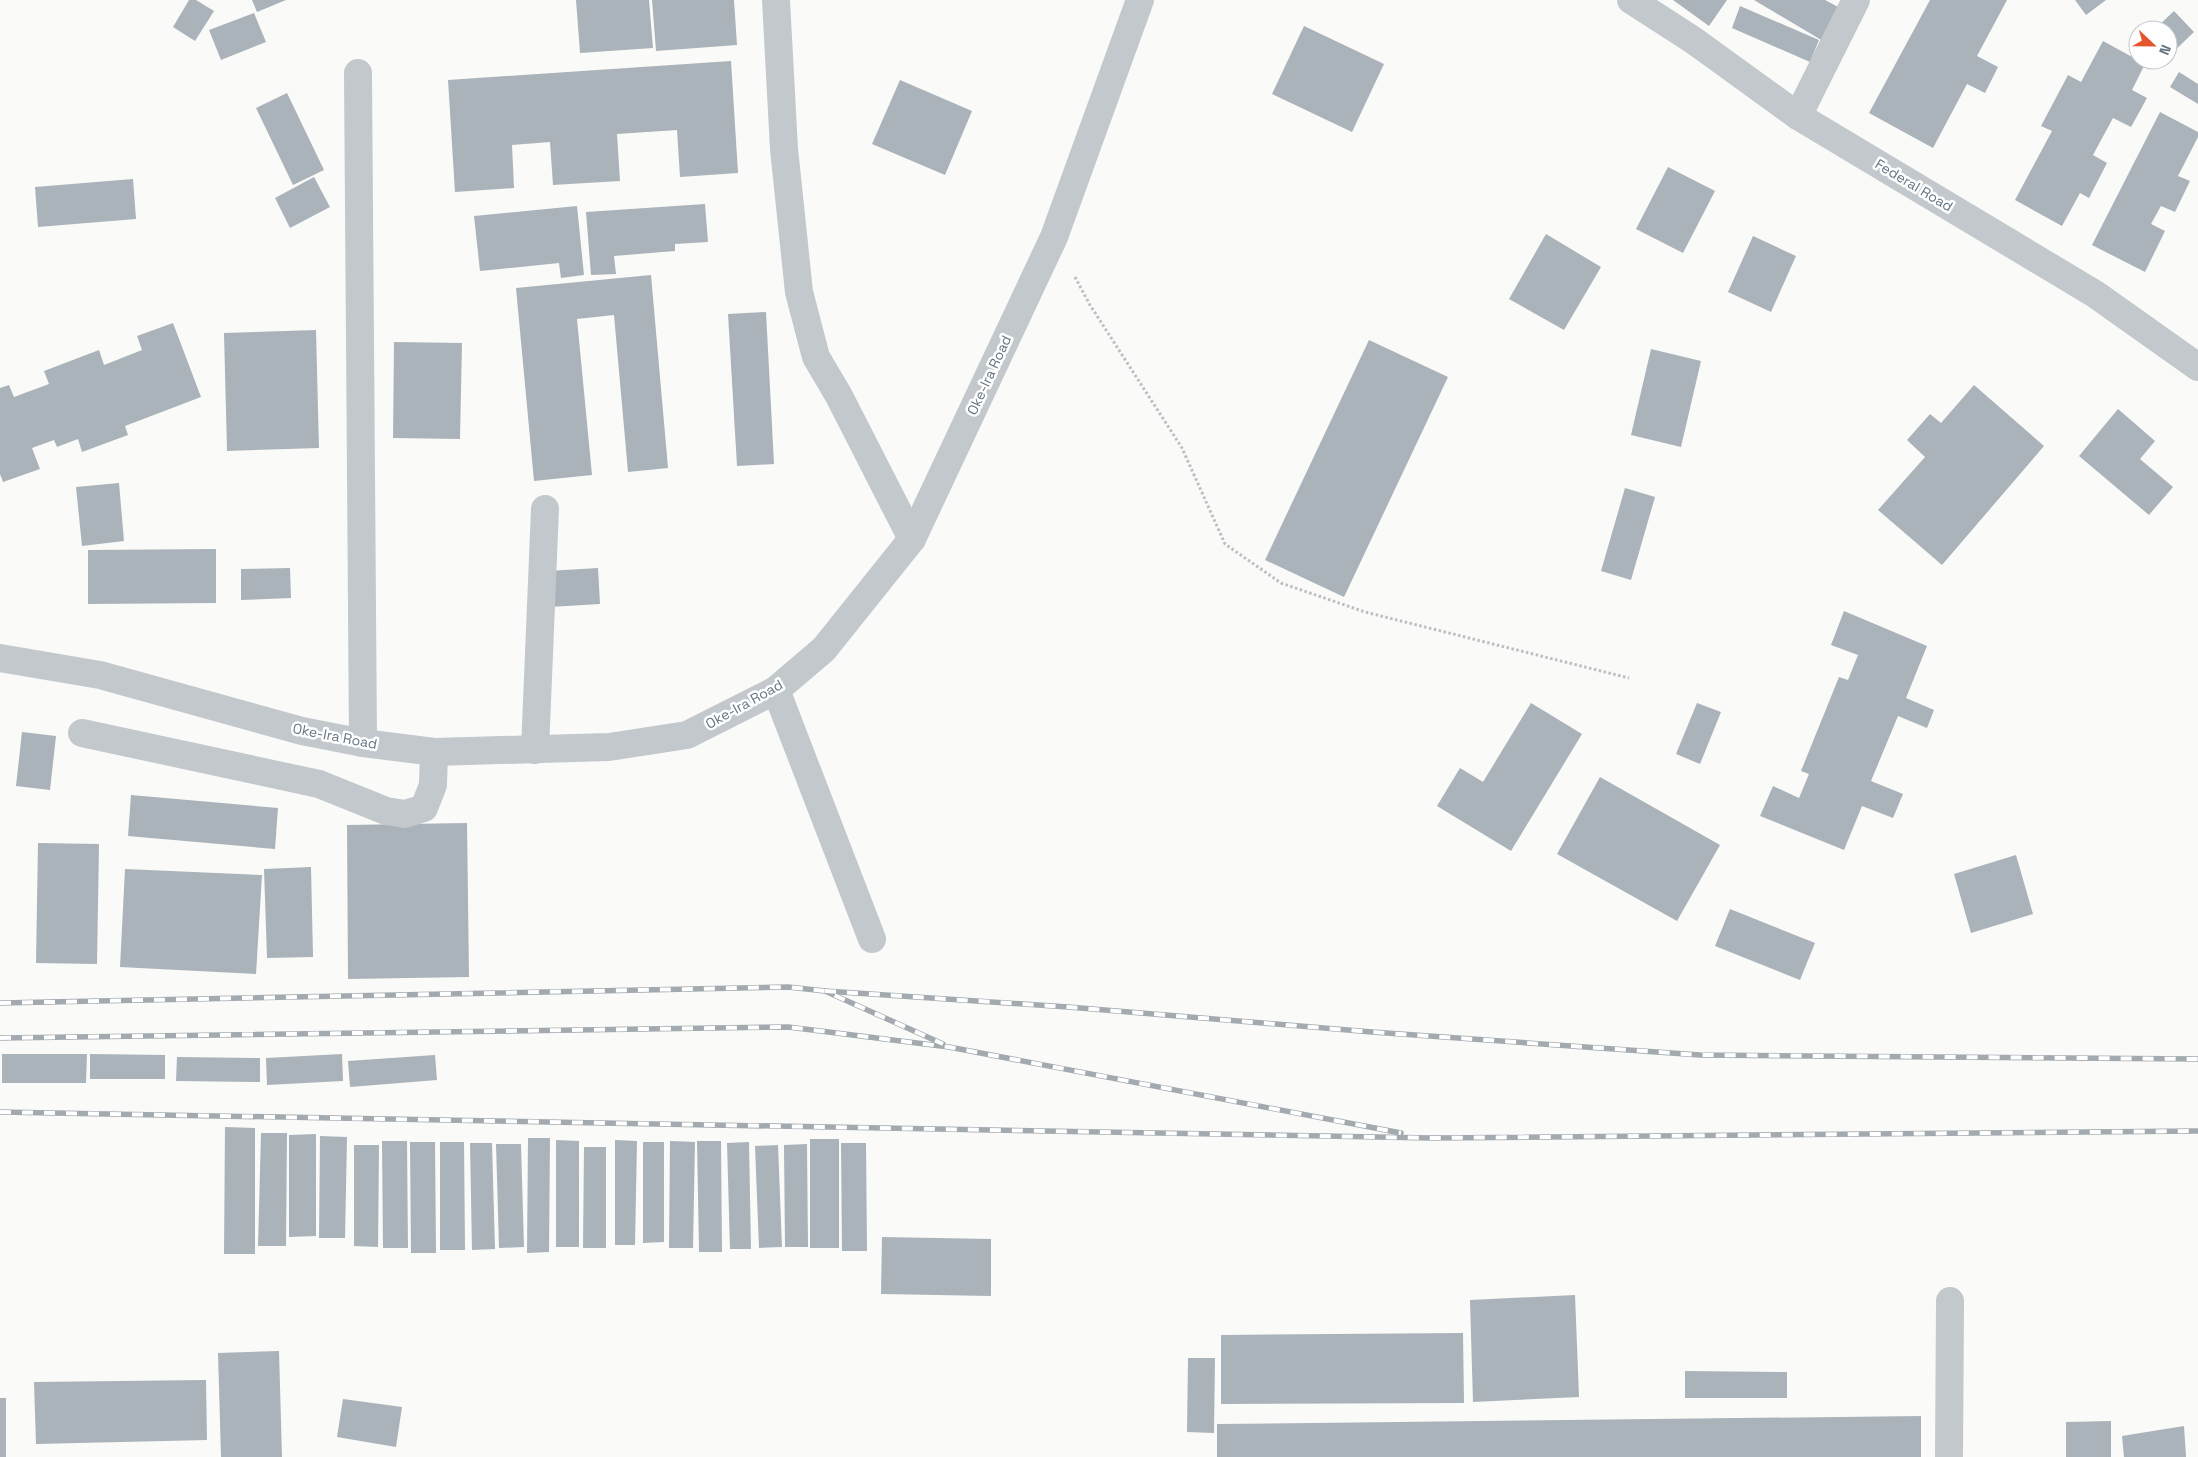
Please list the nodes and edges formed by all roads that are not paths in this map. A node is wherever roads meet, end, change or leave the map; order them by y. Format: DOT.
graph roads {
  1 [pos="776,0"];
  2 [pos="1140,0"];
  3 [pos="1631,0"];
  4 [pos="1856,0"];
  5 [pos="358,73"];
  6 [pos="1798,116"];
  7 [pos="2198,367"];
  8 [pos="545,508"];
  9 [pos="912,539"];
  10 [pos="0,659"];
  11 [pos="776,690"];
  12 [pos="82,733"];
  13 [pos="364,743"];
  14 [pos="535,750"];
  15 [pos="434,752"];
  16 [pos="872,939"];
  17 [pos="1950,1301"];
  18 [pos="1949,1457"];
  1 -- 9 [label="street"];
  2 -- 9 [label="street, Oke-Ira Road"];
  3 -- 6 [label="street, Federal Road"];
  4 -- 6 [label="street"];
  5 -- 13 [label="street"];
  6 -- 7 [label="street, Federal Road"];
  8 -- 14 [label="street"];
  9 -- 11 [label="street, Oke-Ira Road"];
  10 -- 13 [label="street, Oke-Ira Road"];
  11 -- 14 [label="street, Oke-Ira Road"];
  11 -- 16 [label="street"];
  12 -- 15 [label="street"];
  13 -- 15 [label="street, Oke-Ira Road"];
  14 -- 15 [label="street, Oke-Ira Road"];
  17 -- 18 [label="street"];
}
